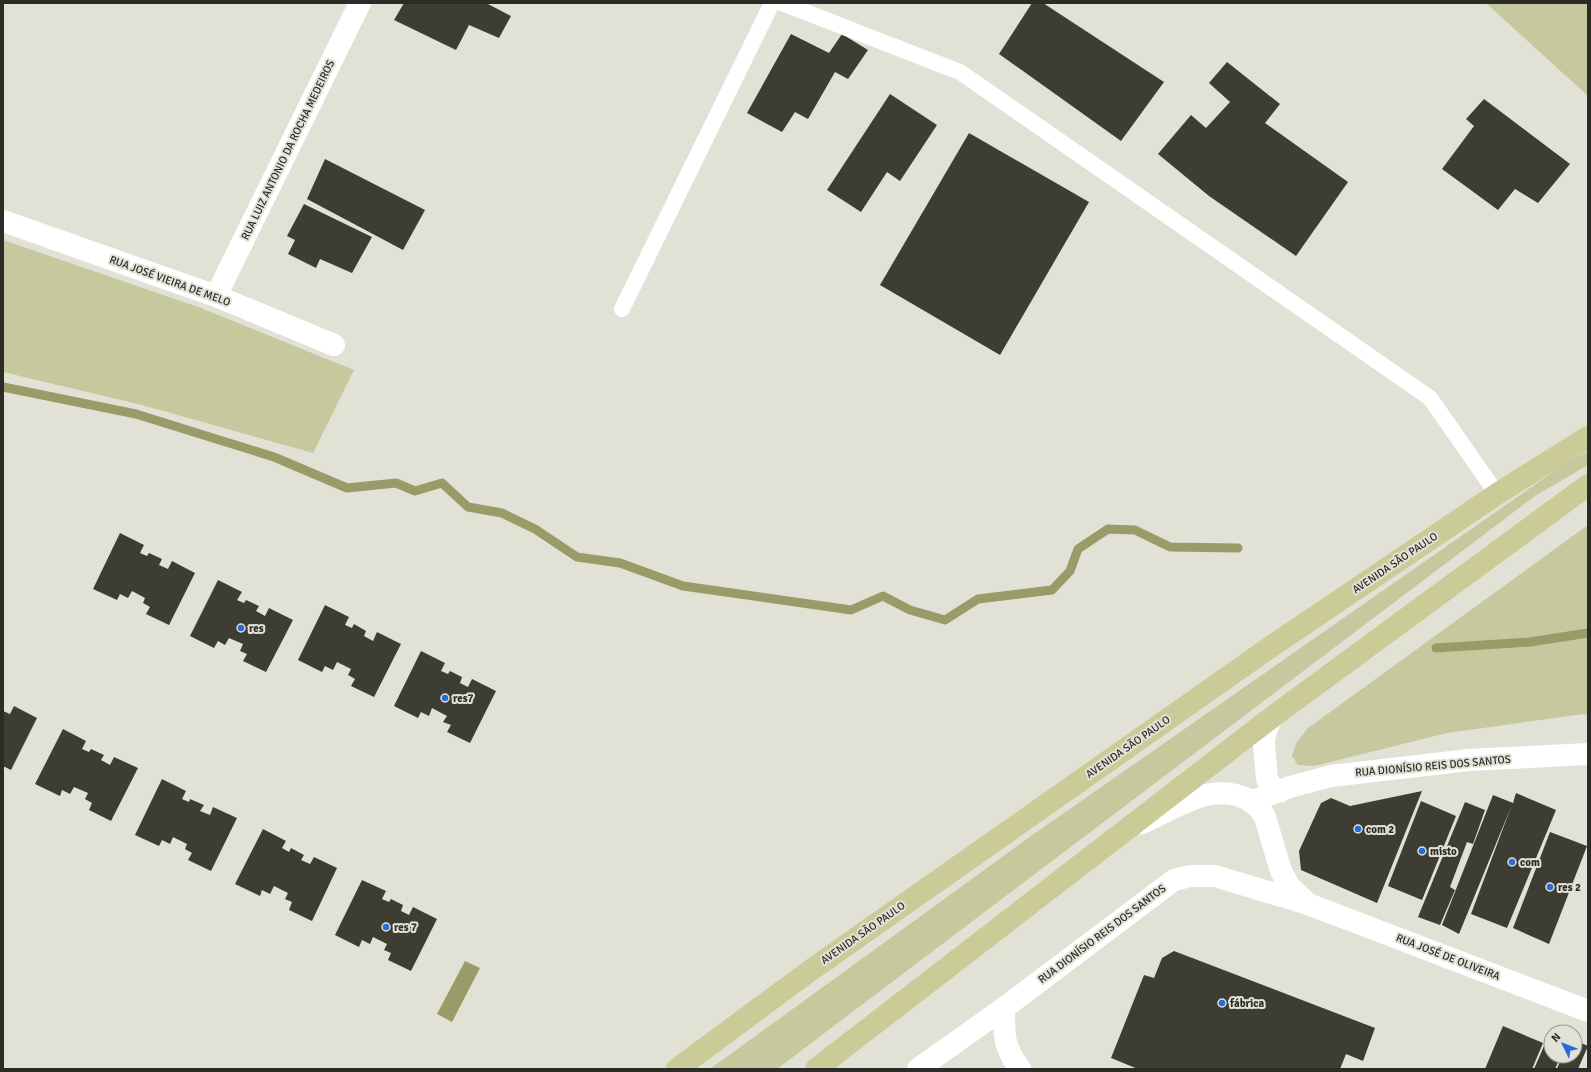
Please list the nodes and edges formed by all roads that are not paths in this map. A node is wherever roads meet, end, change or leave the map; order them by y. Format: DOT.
graph roads {
  1 [pos="360,3"];
  2 [pos="772,3"];
  3 [pos="782,3"];
  4 [pos="3,221"];
  5 [pos="216,296"];
  6 [pos="622,309"];
  7 [pos="334,345"];
  8 [pos="1588,437"];
  9 [pos="1588,485"];
  10 [pos="1497,494"];
  11 [pos="1271,718"];
  12 [pos="1588,754"];
  13 [pos="1281,791"];
  14 [pos="1252,801"];
  15 [pos="1128,830"];
  16 [pos="1308,904"];
  17 [pos="1004,1008"];
  18 [pos="1588,1011"];
  19 [pos="929,1067"];
  20 [pos="677,1069"];
  21 [pos="816,1069"];
  22 [pos="1020,1069"];
  1 -- 5 [label="street, RUA LUIZ ANTONIO DA ROCHA MEDEIROS"];
  2 -- 6 [label="lane"];
  3 -- 10 [label="lane"];
  4 -- 5 [label="street, RUA JOSÉ VIEIRA DE MELO"];
  5 -- 7 [label="street, RUA JOSÉ VIEIRA DE MELO"];
  8 -- 10 [label="main road, AVENIDA SÃO PAULO"];
  9 -- 11 [label="main road"];
  10 -- 20 [label="main road, AVENIDA SÃO PAULO"];
  11 -- 13 [label="street"];
  11 -- 15 [label="main road"];
  12 -- 13 [label="street, RUA DIONÍSIO REIS DOS SANTOS"];
  13 -- 14 [label="street, RUA DIONÍSIO REIS DOS SANTOS"];
  14 -- 15 [label="street"];
  14 -- 16 [label="street"];
  15 -- 21 [label="main road"];
  16 -- 17 [label="street, RUA DIONÍSIO REIS DOS SANTOS"];
  16 -- 18 [label="street, RUA JOSÉ DE OLIVEIRA"];
  17 -- 19 [label="street, RUA DIONÍSIO REIS DOS SANTOS"];
  17 -- 22 [label="street"];
}
